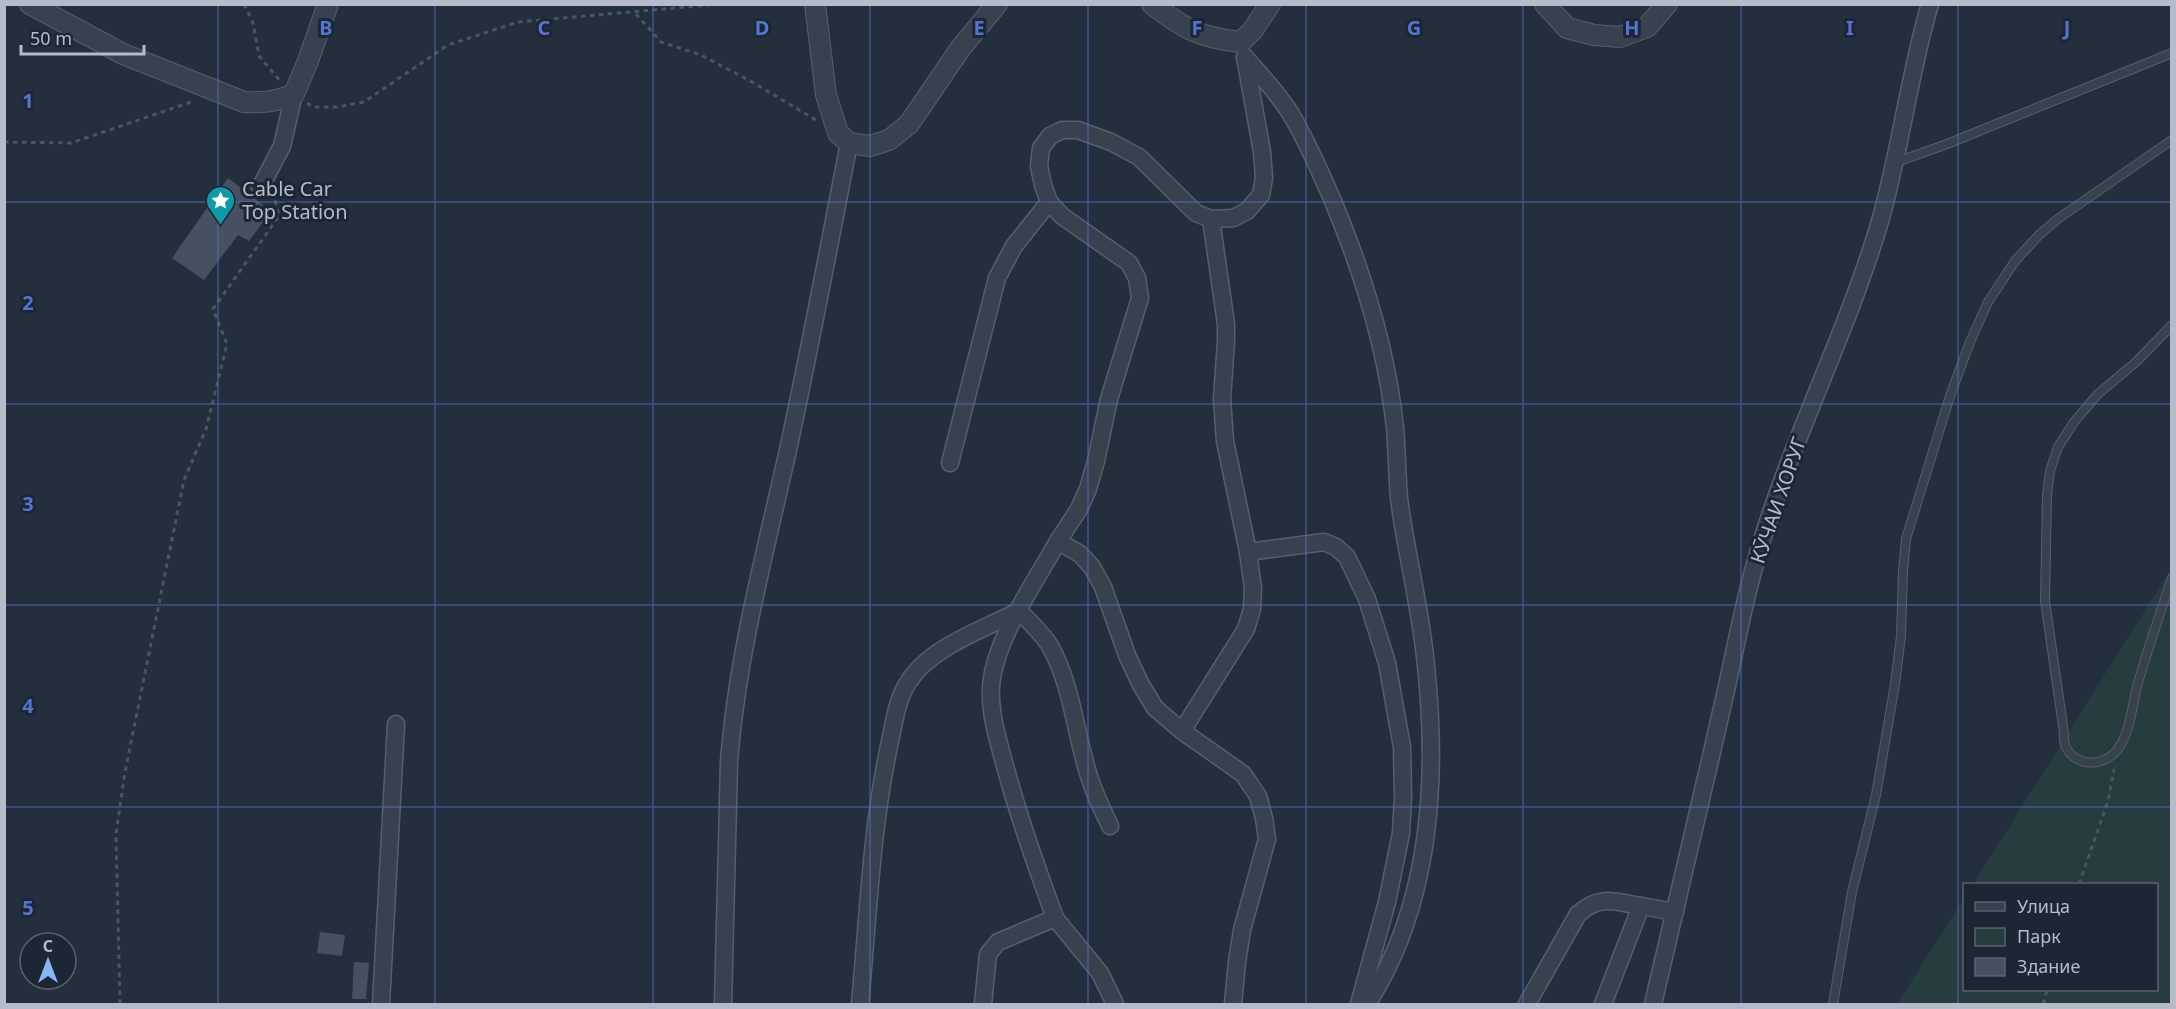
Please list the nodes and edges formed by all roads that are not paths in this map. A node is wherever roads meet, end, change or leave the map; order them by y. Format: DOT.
graph roads {
  1 [pos="30,4"];
  2 [pos="328,4"];
  3 [pos="815,4"];
  4 [pos="997,4"];
  5 [pos="1152,4"];
  6 [pos="1270,4"];
  7 [pos="1545,4"];
  8 [pos="1667,4"];
  9 [pos="1930,4"];
  10 [pos="1243,49"];
  11 [pos="2172,53"];
  12 [pos="294,94"];
  13 [pos="844,138"];
  14 [pos="2172,140"];
  15 [pos="1894,163"];
  16 [pos="263,181"];
  17 [pos="1049,202"];
  18 [pos="1211,219"];
  19 [pos="2172,325"];
  20 [pos="950,463"];
  21 [pos="1058,541"];
  22 [pos="1248,552"];
  23 [pos="2172,578"];
  24 [pos="1019,611"];
  25 [pos="396,724"];
  26 [pos="1182,731"];
  27 [pos="1110,826"];
  28 [pos="1641,906"];
  29 [pos="1675,912"];
  30 [pos="1055,918"];
  31 [pos="381,1005"];
  32 [pos="723,1005"];
  33 [pos="860,1005"];
  34 [pos="983,1005"];
  35 [pos="1115,1005"];
  36 [pos="1233,1005"];
  37 [pos="1359,1005"];
  38 [pos="1366,1005"];
  39 [pos="1527,1005"];
  40 [pos="1603,1005"];
  41 [pos="1653,1005"];
  42 [pos="1833,1005"];
  1 -- 12 [label="street"];
  2 -- 12 [label="street"];
  3 -- 13 [label="street"];
  4 -- 13 [label="street"];
  5 -- 10 [label="street"];
  6 -- 10 [label="street"];
  7 -- 8 [label="street"];
  9 -- 15 [label="street, КӮЧАИ ХОРУГ"];
  10 -- 18 [label="street"];
  10 -- 38 [label="street"];
  11 -- 15 [label="lane"];
  12 -- 16 [label="street"];
  13 -- 32 [label="street"];
  14 -- 42 [label="lane"];
  15 -- 29 [label="street, КӮЧАИ ХОРУГ"];
  17 -- 18 [label="street"];
  17 -- 20 [label="street"];
  17 -- 21 [label="street"];
  18 -- 22 [label="street"];
  19 -- 23 [label="lane"];
  21 -- 24 [label="street"];
  21 -- 26 [label="street"];
  22 -- 26 [label="street"];
  22 -- 37 [label="street"];
  24 -- 27 [label="street"];
  24 -- 30 [label="street"];
  24 -- 33 [label="street"];
  25 -- 31 [label="street"];
  26 -- 36 [label="street"];
  28 -- 29 [label="street"];
  28 -- 39 [label="street"];
  28 -- 40 [label="street"];
  29 -- 41 [label="street, КӮЧАИ ХОРУГ"];
  30 -- 34 [label="street"];
  30 -- 35 [label="street"];
}
